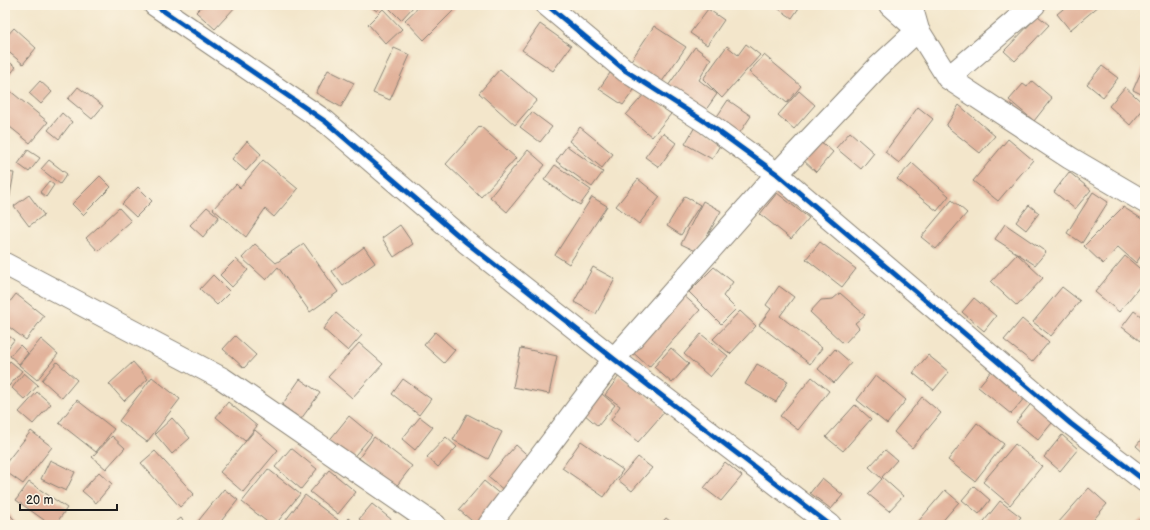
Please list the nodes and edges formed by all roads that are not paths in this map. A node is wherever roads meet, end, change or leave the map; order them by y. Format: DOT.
graph roads {
  1 [pos="155,5"];
  2 [pos="547,5"];
  3 [pos="890,5"];
  4 [pos="911,5"];
  5 [pos="1034,5"];
  6 [pos="918,30"];
  7 [pos="948,78"];
  8 [pos="777,174"];
  9 [pos="1145,202"];
  10 [pos="5,264"];
  11 [pos="614,359"];
  12 [pos="1145,481"];
  13 [pos="435,525"];
  14 [pos="489,525"];
  15 [pos="830,525"];
  1 -- 11 [label="street"];
  2 -- 8 [label="street"];
  3 -- 6 [label="street"];
  4 -- 6 [label="street"];
  5 -- 7 [label="street"];
  6 -- 7 [label="street"];
  6 -- 8 [label="street"];
  7 -- 9 [label="street"];
  8 -- 11 [label="street"];
  8 -- 12 [label="street"];
  10 -- 13 [label="street"];
  11 -- 14 [label="street"];
  11 -- 15 [label="street"];
}
